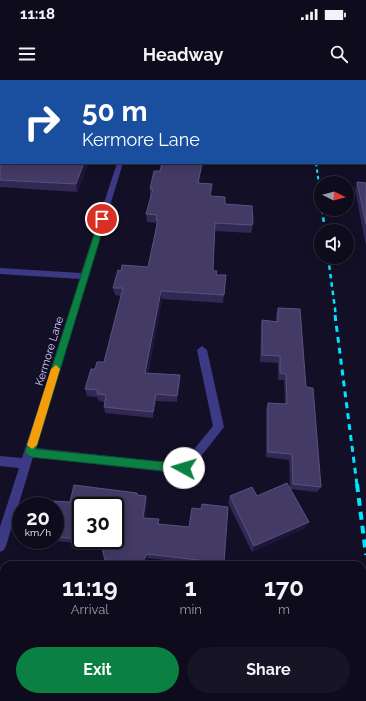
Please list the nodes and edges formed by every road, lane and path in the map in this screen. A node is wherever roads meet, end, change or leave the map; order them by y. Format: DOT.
graph roads {
  1 [pos="120,164"];
  2 [pos="0,271"];
  3 [pos="84,276"];
  4 [pos="202,350"];
  5 [pos="30,452"];
  6 [pos="0,462"];
  7 [pos="26,464"];
  8 [pos="0,546"];
  1 -- 3 [label="street, Kermore Lane"];
  2 -- 3 [label="street"];
  3 -- 5 [label="street, Kermore Lane"];
  4 -- 5 [label="street"];
  5 -- 7 [label="street, Kermore Lane"];
  6 -- 7 [label="street"];
  7 -- 8 [label="street, Kermore Lane"];
}
